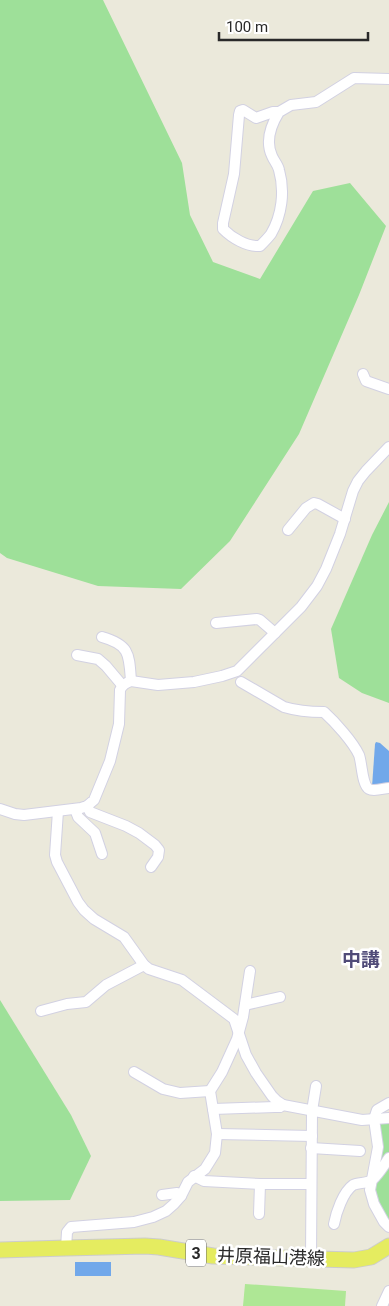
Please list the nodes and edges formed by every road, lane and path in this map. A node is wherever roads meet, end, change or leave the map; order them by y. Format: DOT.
graph roads {
  1 [pos="389,79"];
  2 [pos="279,112"];
  3 [pos="363,374"];
  4 [pos="389,389"];
  5 [pos="389,447"];
  6 [pos="345,519"];
  7 [pos="288,530"];
  8 [pos="216,624"];
  9 [pos="275,633"];
  10 [pos="102,637"];
  11 [pos="78,655"];
  12 [pos="241,682"];
  13 [pos="126,683"];
  14 [pos="389,788"];
  15 [pos="87,806"];
  16 [pos="0,809"];
  17 [pos="75,809"];
  18 [pos="58,811"];
  19 [pos="102,854"];
  20 [pos="151,867"];
  21 [pos="144,965"];
  22 [pos="250,971"];
  23 [pos="280,998"];
  24 [pos="245,1005"];
  25 [pos="41,1011"];
  26 [pos="239,1031"];
  27 [pos="134,1072"];
  28 [pos="316,1086"];
  29 [pos="210,1091"];
  30 [pos="389,1103"];
  31 [pos="283,1105"];
  32 [pos="213,1109"];
  33 [pos="312,1111"];
  34 [pos="389,1118"];
  35 [pos="374,1119"];
  36 [pos="217,1134"];
  37 [pos="312,1136"];
  38 [pos="311,1148"];
  39 [pos="360,1151"];
  40 [pos="389,1158"];
  41 [pos="194,1176"];
  42 [pos="371,1180"];
  43 [pos="260,1184"];
  44 [pos="311,1184"];
  45 [pos="162,1195"];
  46 [pos="181,1196"];
  47 [pos="259,1214"];
  48 [pos="334,1224"];
  49 [pos="389,1227"];
  50 [pos="389,1246"];
  51 [pos="66,1248"];
  52 [pos="0,1250"];
  53 [pos="311,1258"];
  54 [pos="389,1291"];
  55 [pos="382,1306"];
  1 -- 2 [label="street"];
  2 -- 2 [label="street"];
  3 -- 4 [label="street"];
  5 -- 6 [label="street"];
  6 -- 7 [label="street"];
  6 -- 9 [label="street"];
  8 -- 9 [label="street"];
  9 -- 13 [label="street"];
  10 -- 13 [label="street"];
  11 -- 13 [label="street"];
  12 -- 14 [label="street"];
  13 -- 15 [label="street"];
  15 -- 17 [label="street"];
  15 -- 20 [label="street"];
  16 -- 18 [label="street"];
  17 -- 18 [label="street"];
  17 -- 19 [label="street"];
  18 -- 21 [label="street"];
  21 -- 25 [label="street"];
  21 -- 26 [label="street"];
  22 -- 24 [label="street"];
  23 -- 24 [label="street"];
  24 -- 26 [label="street"];
  26 -- 29 [label="street"];
  26 -- 31 [label="street"];
  27 -- 29 [label="street"];
  28 -- 33 [label="street"];
  29 -- 32 [label="street"];
  30 -- 35 [label="street"];
  31 -- 32 [label="street"];
  31 -- 33 [label="street"];
  32 -- 36 [label="street"];
  33 -- 35 [label="street"];
  33 -- 37 [label="street"];
  34 -- 35 [label="street"];
  35 -- 42 [label="street"];
  36 -- 37 [label="street"];
  36 -- 41 [label="street"];
  37 -- 38 [label="street"];
  38 -- 39 [label="street"];
  38 -- 44 [label="street"];
  40 -- 42 [label="street"];
  41 -- 43 [label="street"];
  41 -- 46 [label="street"];
  42 -- 48 [label="street"];
  42 -- 49 [label="street"];
  43 -- 44 [label="street"];
  43 -- 47 [label="street"];
  44 -- 53 [label="street"];
  45 -- 46 [label="street"];
  46 -- 51 [label="street"];
  50 -- 53 [label="main road, 井原福山港線 / 3"];
  51 -- 52 [label="main road, 井原福山港線 / 3"];
  51 -- 53 [label="main road, 井原福山港線 / 3"];
  54 -- 55 [label="street"];
}
